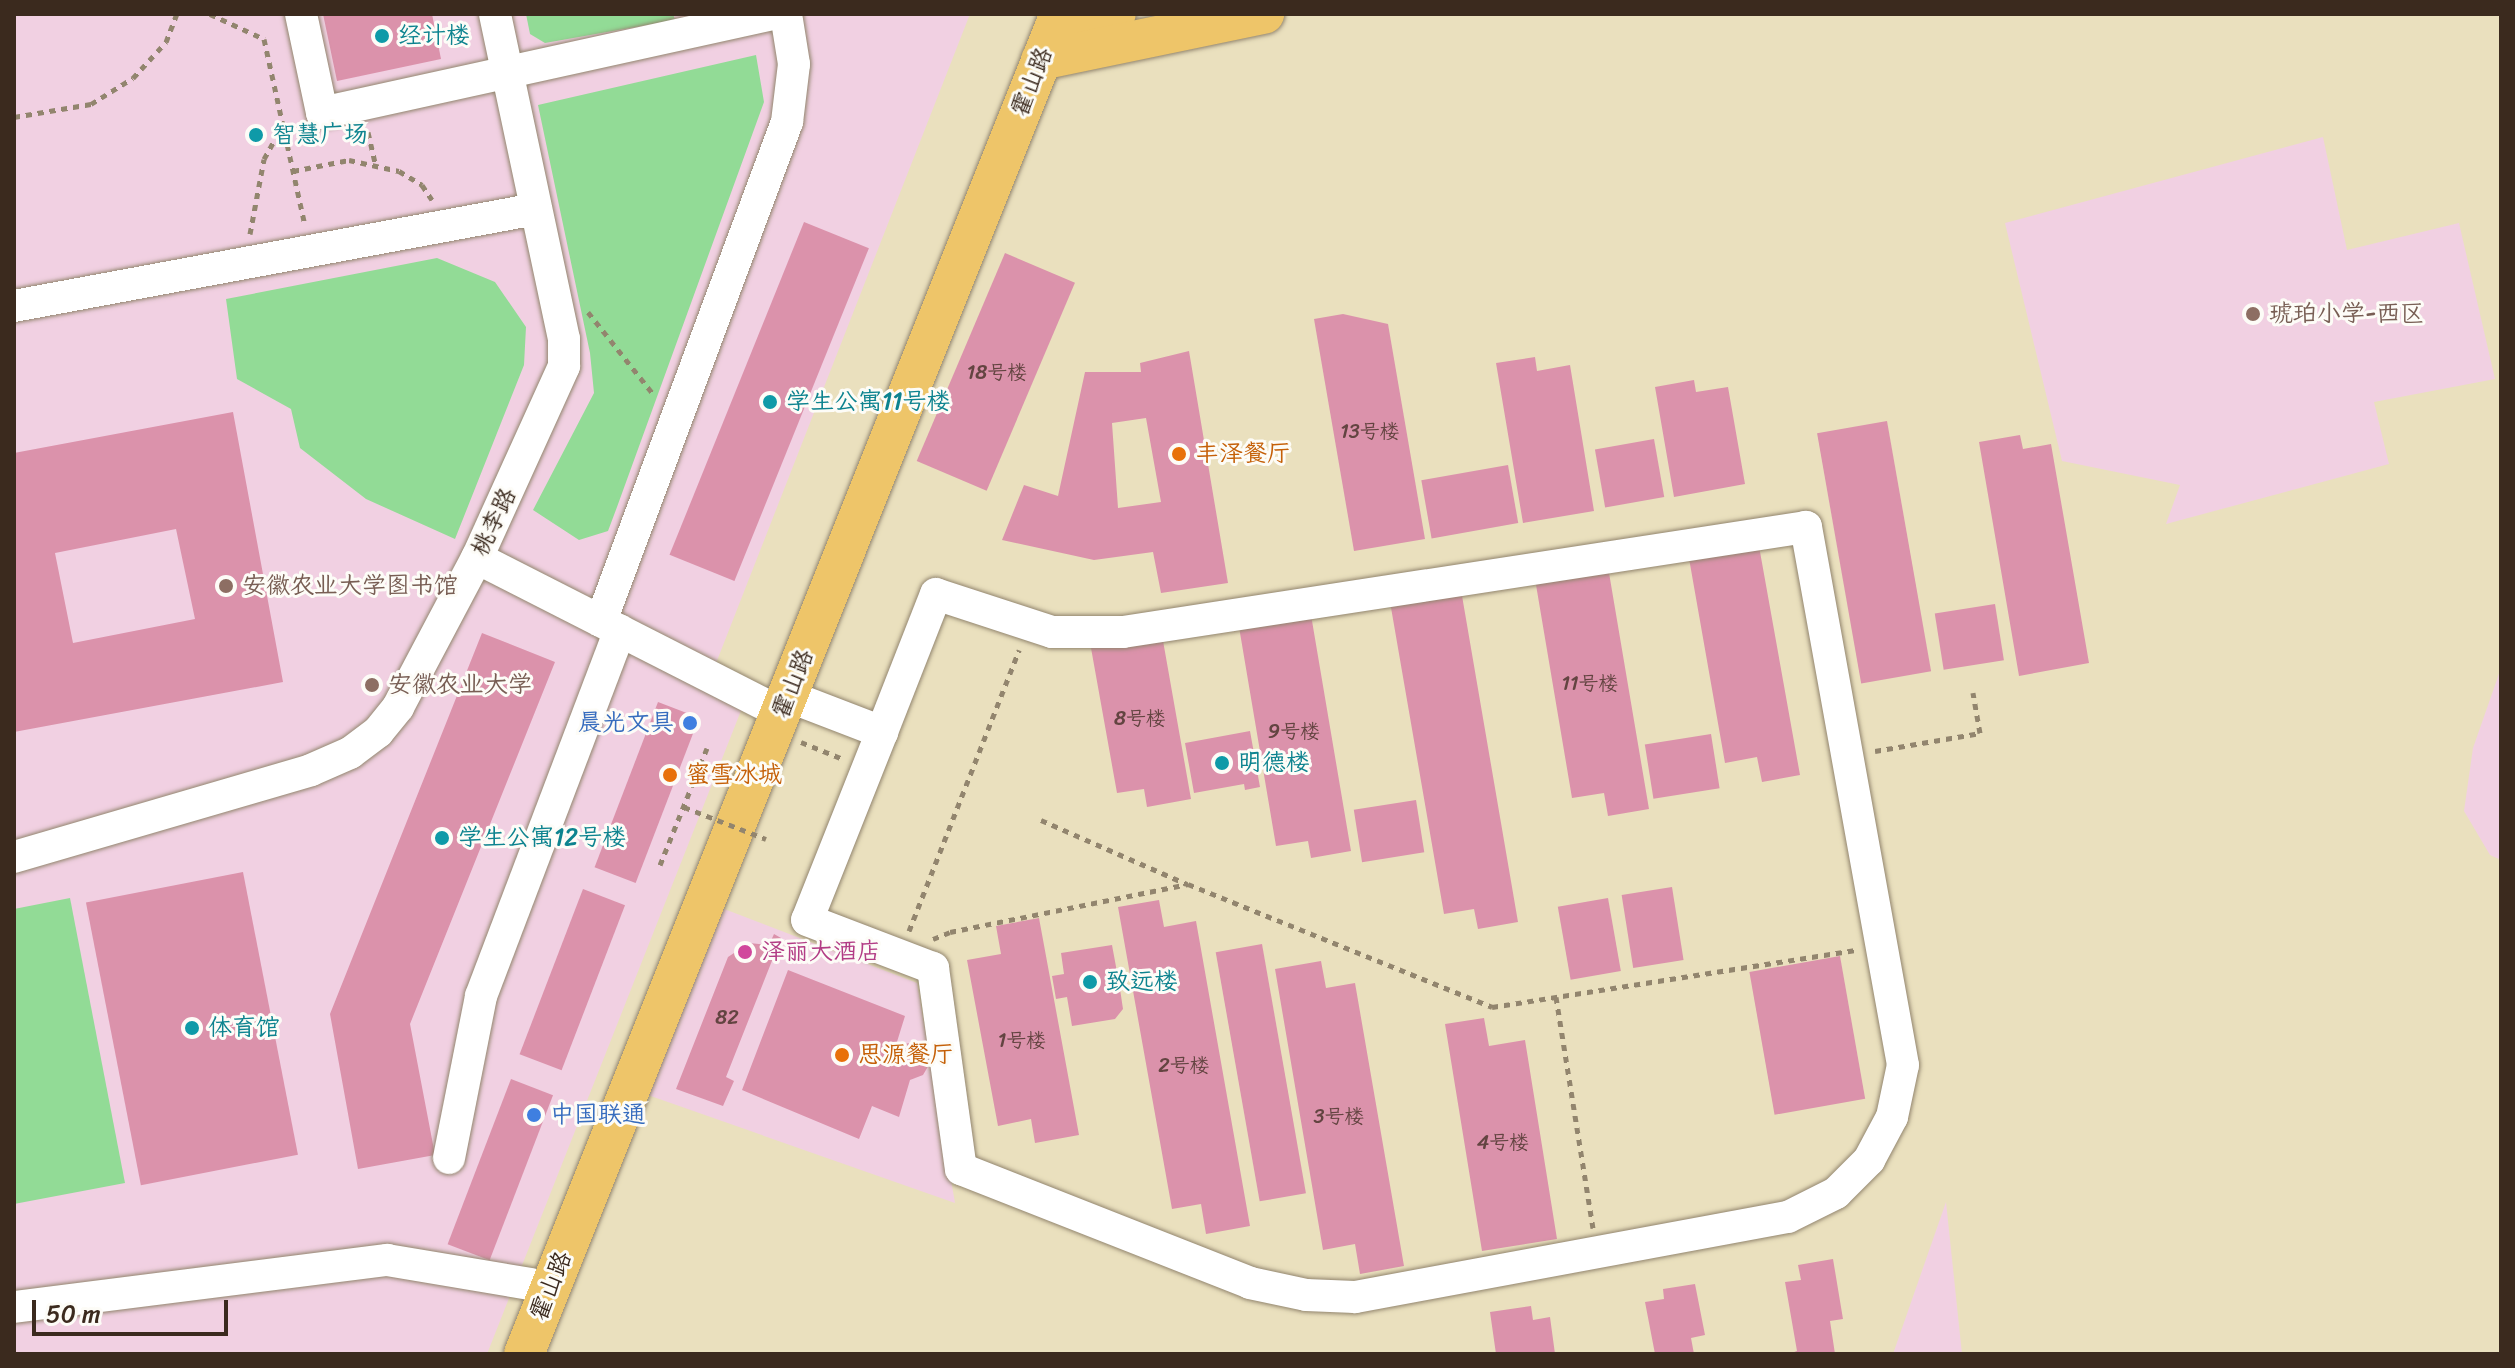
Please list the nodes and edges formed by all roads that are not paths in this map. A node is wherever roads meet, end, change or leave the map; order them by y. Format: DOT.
graph roads {
  1 [pos="301,14"];
  2 [pos="495,14"];
  3 [pos="772,14"];
  4 [pos="786,14"];
  5 [pos="1116,14"];
  6 [pos="1264,14"];
  7 [pos="1047,29"];
  8 [pos="507,71"];
  9 [pos="536,209"];
  10 [pos="14,306"];
  11 [pos="477,558"];
  12 [pos="611,626"];
  13 [pos="774,710"];
  14 [pos="882,732"];
  15 [pos="14,857"];
  16 [pos="449,1158"];
  17 [pos="531,1284"];
  18 [pos="14,1307"];
  19 [pos="504,1354"];
  20 [pos="524,1354"];
  1 -- 8 [label="street"];
  2 -- 8 [label="street, 桃李路"];
  3 -- 8 [label="street"];
  4 -- 12 [label="street"];
  5 -- 7 [label="main road"];
  6 -- 7 [label="main road"];
  7 -- 13 [label="main road, 霍山路"];
  8 -- 9 [label="street, 桃李路"];
  9 -- 10 [label="street"];
  9 -- 11 [label="street, 桃李路"];
  11 -- 12 [label="street"];
  11 -- 15 [label="street, 桃李路"];
  12 -- 13 [label="street"];
  12 -- 16 [label="street"];
  13 -- 14 [label="street"];
  13 -- 17 [label="main road, 霍山路"];
  13 -- 20 [label="main road, 霍山路"];
  14 -- 14 [label="street"];
  17 -- 18 [label="street"];
  17 -- 19 [label="main road, 霍山路"];
}
